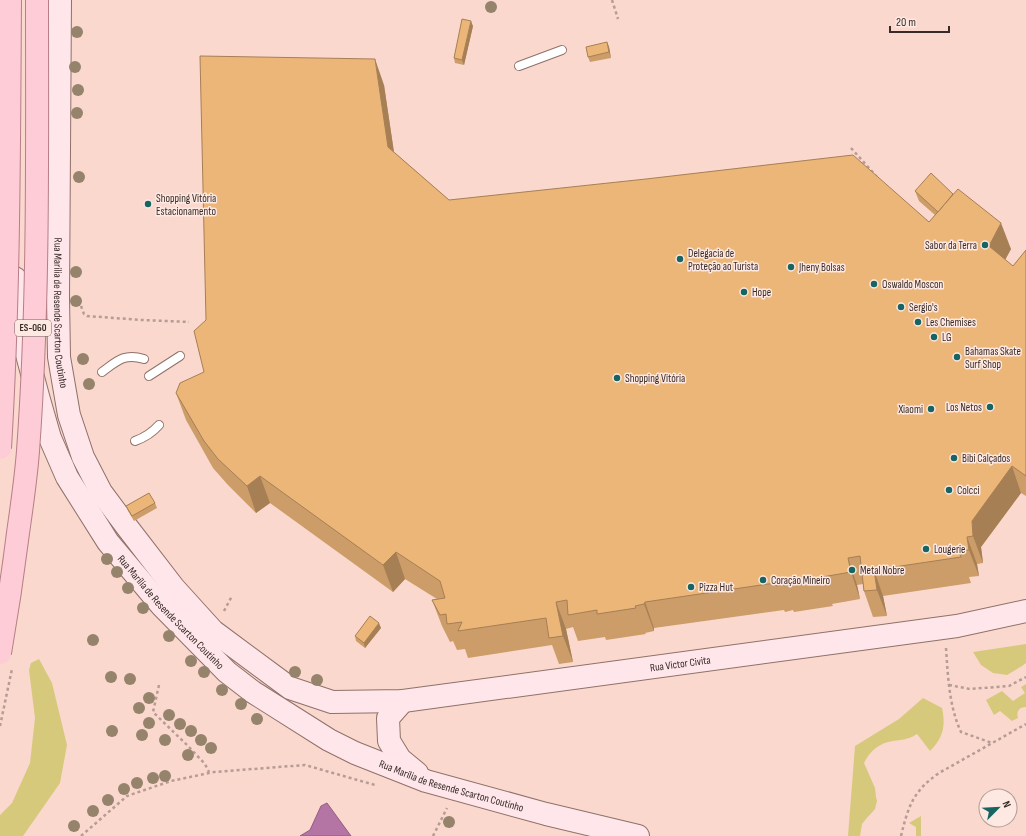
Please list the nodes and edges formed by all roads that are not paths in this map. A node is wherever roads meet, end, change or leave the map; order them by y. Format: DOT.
graph roads {
  1 [pos="10,0"];
  2 [pos="37,0"];
  3 [pos="60,0"];
  4 [pos="562,50"];
  5 [pos="519,66"];
  6 [pos="0,127"];
  7 [pos="180,356"];
  8 [pos="144,359"];
  9 [pos="102,372"];
  10 [pos="150,376"];
  11 [pos="159,425"];
  12 [pos="135,441"];
  13 [pos="0,448"];
  14 [pos="1026,611"];
  15 [pos="951,627"];
  16 [pos="1026,627"];
  17 [pos="0,653"];
  18 [pos="403,701"];
  19 [pos="426,781"];
  20 [pos="638,836"];
  1 -- 13 [label="main road, ES-060, bridge"];
  2 -- 17 [label="main road, ES-060, bridge"];
  3 -- 18 [label="street, Rua Marília de Resende Scarton Coutinho"];
  4 -- 5 [label="lane"];
  6 -- 19 [label="street, Rua Marília de Resende Scarton Coutinho"];
  7 -- 10 [label="lane"];
  8 -- 9 [label="lane"];
  11 -- 12 [label="lane"];
  14 -- 15 [label="street, Rua Victor Civita"];
  15 -- 16 [label="street, Rua Victor Civita"];
  15 -- 18 [label="street, Rua Victor Civita"];
  18 -- 19 [label="street"];
  19 -- 20 [label="street, Rua Marília de Resende Scarton Coutinho"];
}
